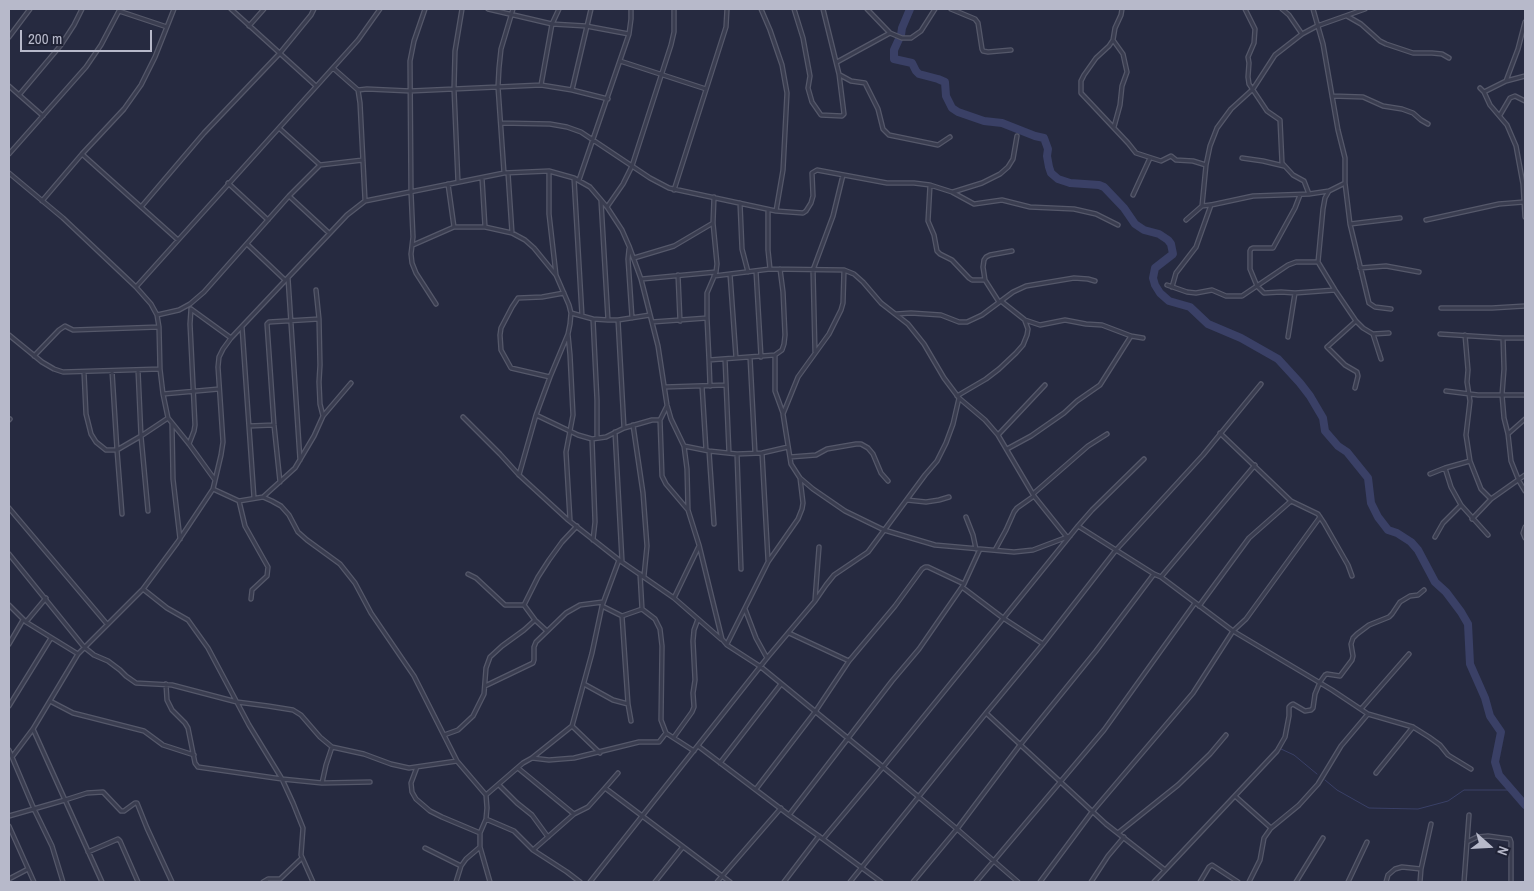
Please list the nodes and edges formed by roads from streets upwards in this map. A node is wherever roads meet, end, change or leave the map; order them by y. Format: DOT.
graph roads {
  1 [pos="30,9"];
  2 [pos="82,9"];
  3 [pos="174,9"];
  4 [pos="231,9"];
  5 [pos="264,9"];
  6 [pos="314,9"];
  7 [pos="380,9"];
  8 [pos="425,9"];
  9 [pos="462,9"];
  10 [pos="488,9"];
  11 [pos="513,9"];
  12 [pos="559,9"];
  13 [pos="591,9"];
  14 [pos="631,9"];
  15 [pos="674,9"];
  16 [pos="727,9"];
  17 [pos="760,9"];
  18 [pos="794,9"];
  19 [pos="823,9"];
  20 [pos="867,9"];
  21 [pos="935,9"];
  22 [pos="951,9"];
  23 [pos="1122,9"];
  24 [pos="1245,9"];
  25 [pos="1282,9"];
  26 [pos="1313,9"];
  27 [pos="1364,9"];
  28 [pos="119,10"];
  29 [pos="511,15"];
  30 [pos="1346,16"];
  31 [pos="1525,22"];
  32 [pos="552,24"];
  33 [pos="248,26"];
  34 [pos="586,26"];
  35 [pos="1317,26"];
  36 [pos="167,28"];
  37 [pos="890,33"];
  38 [pos="629,34"];
  39 [pos="1302,34"];
  40 [pos="9,37"];
  41 [pos="1113,40"];
  42 [pos="1011,50"];
  43 [pos="280,53"];
  44 [pos="1449,58"];
  45 [pos="620,61"];
  46 [pos="837,62"];
  47 [pos="333,68"];
  48 [pos="662,74"];
  49 [pos="839,74"];
  50 [pos="1525,76"];
  51 [pos="1506,81"];
  52 [pos="9,86"];
  53 [pos="316,86"];
  54 [pos="541,86"];
  55 [pos="498,87"];
  56 [pos="1480,88"];
  57 [pos="454,89"];
  58 [pos="706,89"];
  59 [pos="1253,89"];
  60 [pos="358,90"];
  61 [pos="572,90"];
  62 [pos="410,91"];
  63 [pos="1484,92"];
  64 [pos="19,94"];
  65 [pos="1332,96"];
  66 [pos="608,99"];
  67 [pos="1525,101"];
  68 [pos="1499,115"];
  69 [pos="43,116"];
  70 [pos="500,123"];
  71 [pos="1428,124"];
  72 [pos="1114,127"];
  73 [pos="279,128"];
  74 [pos="950,136"];
  75 [pos="1017,136"];
  76 [pos="593,140"];
  77 [pos="9,154"];
  78 [pos="82,154"];
  79 [pos="1150,158"];
  80 [pos="1242,158"];
  81 [pos="363,160"];
  82 [pos="320,165"];
  83 [pos="1206,165"];
  84 [pos="632,166"];
  85 [pos="1285,166"];
  86 [pos="549,171"];
  87 [pos="9,173"];
  88 [pos="506,173"];
  89 [pos="843,175"];
  90 [pos="482,178"];
  91 [pos="574,178"];
  92 [pos="579,180"];
  93 [pos="458,182"];
  94 [pos="228,183"];
  95 [pos="1345,183"];
  96 [pos="448,184"];
  97 [pos="1524,184"];
  98 [pos="930,185"];
  99 [pos="674,190"];
  100 [pos="1329,191"];
  101 [pos="411,192"];
  102 [pos="952,192"];
  103 [pos="1309,194"];
  104 [pos="1133,195"];
  105 [pos="1300,195"];
  106 [pos="289,196"];
  107 [pos="714,197"];
  108 [pos="601,199"];
  109 [pos="42,201"];
  110 [pos="365,201"];
  111 [pos="1524,202"];
  112 [pos="740,203"];
  113 [pos="1210,205"];
  114 [pos="1202,206"];
  115 [pos="141,207"];
  116 [pos="607,207"];
  117 [pos="768,210"];
  118 [pos="776,210"];
  119 [pos="1525,217"];
  120 [pos="1400,218"];
  121 [pos="268,220"];
  122 [pos="1186,220"];
  123 [pos="1426,220"];
  124 [pos="714,223"];
  125 [pos="1350,224"];
  126 [pos="1118,225"];
  127 [pos="454,227"];
  128 [pos="485,227"];
  129 [pos="512,233"];
  130 [pos="329,234"];
  131 [pos="178,240"];
  132 [pos="247,244"];
  133 [pos="413,245"];
  134 [pos="629,246"];
  135 [pos="1012,251"];
  136 [pos="634,258"];
  137 [pos="1318,262"];
  138 [pos="1360,268"];
  139 [pos="770,269"];
  140 [pos="780,269"];
  141 [pos="813,270"];
  142 [pos="844,270"];
  143 [pos="756,271"];
  144 [pos="748,272"];
  145 [pos="1419,272"];
  146 [pos="715,274"];
  147 [pos="730,274"];
  148 [pos="556,275"];
  149 [pos="678,275"];
  150 [pos="286,279"];
  151 [pos="641,279"];
  152 [pos="985,280"];
  153 [pos="1095,281"];
  154 [pos="1167,285"];
  155 [pos="1257,286"];
  156 [pos="136,287"];
  157 [pos="1172,287"];
  158 [pos="316,290"];
  159 [pos="1335,290"];
  160 [pos="564,293"];
  161 [pos="1295,293"];
  162 [pos="1000,302"];
  163 [pos="436,304"];
  164 [pos="1525,306"];
  165 [pos="186,307"];
  166 [pos="1440,308"];
  167 [pos="191,309"];
  168 [pos="1391,309"];
  169 [pos="571,313"];
  170 [pos="157,314"];
  171 [pos="896,314"];
  172 [pos="650,315"];
  173 [pos="582,316"];
  174 [pos="632,318"];
  175 [pos="707,318"];
  176 [pos="319,319"];
  177 [pos="593,319"];
  178 [pos="291,320"];
  179 [pos="608,320"];
  180 [pos="618,320"];
  181 [pos="680,320"];
  182 [pos="1025,320"];
  183 [pos="1356,320"];
  184 [pos="652,322"];
  185 [pos="159,327"];
  186 [pos="242,327"];
  187 [pos="1389,333"];
  188 [pos="568,334"];
  189 [pos="1373,334"];
  190 [pos="1440,334"];
  191 [pos="1465,335"];
  192 [pos="9,336"];
  193 [pos="1131,336"];
  194 [pos="1288,337"];
  195 [pos="231,338"];
  196 [pos="1143,338"];
  197 [pos="1503,338"];
  198 [pos="1525,338"];
  199 [pos="815,353"];
  200 [pos="34,356"];
  201 [pos="761,356"];
  202 [pos="775,356"];
  203 [pos="750,357"];
  204 [pos="736,358"];
  205 [pos="725,359"];
  206 [pos="1380,359"];
  207 [pos="709,360"];
  208 [pos="160,369"];
  209 [pos="138,370"];
  210 [pos="112,371"];
  211 [pos="84,372"];
  212 [pos="550,377"];
  213 [pos="351,383"];
  214 [pos="1261,384"];
  215 [pos="1045,385"];
  216 [pos="702,386"];
  217 [pos="710,386"];
  218 [pos="726,386"];
  219 [pos="665,387"];
  220 [pos="1355,388"];
  221 [pos="219,389"];
  222 [pos="193,391"];
  223 [pos="1446,391"];
  224 [pos="162,394"];
  225 [pos="1468,394"];
  226 [pos="1525,395"];
  227 [pos="1502,396"];
  228 [pos="958,397"];
  229 [pos="667,405"];
  230 [pos="783,414"];
  231 [pos="323,416"];
  232 [pos="536,416"];
  233 [pos="463,417"];
  234 [pos="168,418"];
  235 [pos="1525,419"];
  236 [pos="660,420"];
  237 [pos="172,424"];
  238 [pos="274,425"];
  239 [pos="249,426"];
  240 [pos="633,426"];
  241 [pos="624,428"];
  242 [pos="570,431"];
  243 [pos="616,432"];
  244 [pos="1220,433"];
  245 [pos="1107,434"];
  246 [pos="1508,434"];
  247 [pos="998,435"];
  248 [pos="141,436"];
  249 [pos="597,438"];
  250 [pos="592,439"];
  251 [pos="190,444"];
  252 [pos="684,446"];
  253 [pos="788,447"];
  254 [pos="1007,449"];
  255 [pos="116,450"];
  256 [pos="708,451"];
  257 [pos="729,453"];
  258 [pos="755,453"];
  259 [pos="737,454"];
  260 [pos="762,454"];
  261 [pos="790,457"];
  262 [pos="1144,459"];
  263 [pos="300,460"];
  264 [pos="1470,461"];
  265 [pos="1255,465"];
  266 [pos="1445,468"];
  267 [pos="1430,474"];
  268 [pos="519,475"];
  269 [pos="1525,475"];
  270 [pos="800,478"];
  271 [pos="215,480"];
  272 [pos="1519,480"];
  273 [pos="888,481"];
  274 [pos="280,482"];
  275 [pos="213,489"];
  276 [pos="1525,491"];
  277 [pos="1033,495"];
  278 [pos="263,497"];
  279 [pos="948,497"];
  280 [pos="254,498"];
  281 [pos="1491,499"];
  282 [pos="907,500"];
  283 [pos="1291,501"];
  284 [pos="239,502"];
  285 [pos="1461,505"];
  286 [pos="9,508"];
  287 [pos="688,510"];
  288 [pos="148,511"];
  289 [pos="122,514"];
  290 [pos="1320,517"];
  291 [pos="966,518"];
  292 [pos="1472,520"];
  293 [pos="570,521"];
  294 [pos="714,524"];
  295 [pos="577,526"];
  296 [pos="1078,526"];
  297 [pos="1525,527"];
  298 [pos="884,530"];
  299 [pos="1488,535"];
  300 [pos="1068,536"];
  301 [pos="1435,537"];
  302 [pos="1525,538"];
  303 [pos="180,539"];
  304 [pos="593,540"];
  305 [pos="699,545"];
  306 [pos="819,547"];
  307 [pos="978,549"];
  308 [pos="995,550"];
  309 [pos="1116,550"];
  310 [pos="9,554"];
  311 [pos="621,560"];
  312 [pos="768,562"];
  313 [pos="741,569"];
  314 [pos="468,574"];
  315 [pos="640,574"];
  316 [pos="1154,574"];
  317 [pos="1352,576"];
  318 [pos="644,577"];
  319 [pos="1162,577"];
  320 [pos="963,585"];
  321 [pos="143,589"];
  322 [pos="1424,590"];
  323 [pos="46,598"];
  324 [pos="252,598"];
  325 [pos="674,598"];
  326 [pos="815,601"];
  327 [pos="1195,603"];
  328 [pos="602,604"];
  329 [pos="9,605"];
  330 [pos="524,605"];
  331 [pos="1199,606"];
  332 [pos="744,608"];
  333 [pos="642,609"];
  334 [pos="622,616"];
  335 [pos="1003,618"];
  336 [pos="698,619"];
  337 [pos="535,620"];
  338 [pos="25,621"];
  339 [pos="107,624"];
  340 [pos="547,631"];
  341 [pos="1233,631"];
  342 [pos="789,632"];
  343 [pos="51,638"];
  344 [pos="722,639"];
  345 [pos="9,644"];
  346 [pos="1044,644"];
  347 [pos="727,645"];
  348 [pos="84,647"];
  349 [pos="78,654"];
  350 [pos="1409,654"];
  351 [pos="767,658"];
  352 [pos="849,661"];
  353 [pos="761,667"];
  354 [pos="1320,682"];
  355 [pos="166,684"];
  356 [pos="584,684"];
  357 [pos="781,684"];
  358 [pos="485,686"];
  359 [pos="50,701"];
  360 [pos="237,702"];
  361 [pos="628,704"];
  362 [pos="9,706"];
  363 [pos="1361,709"];
  364 [pos="815,712"];
  365 [pos="986,713"];
  366 [pos="1368,714"];
  367 [pos="631,721"];
  368 [pos="572,726"];
  369 [pos="1413,728"];
  370 [pos="32,729"];
  371 [pos="666,733"];
  372 [pos="444,735"];
  373 [pos="1226,735"];
  374 [pos="674,737"];
  375 [pos="849,739"];
  376 [pos="1020,745"];
  377 [pos="698,746"];
  378 [pos="332,748"];
  379 [pos="9,750"];
  380 [pos="694,751"];
  381 [pos="600,753"];
  382 [pos="194,755"];
  383 [pos="12,757"];
  384 [pos="532,758"];
  385 [pos="457,761"];
  386 [pos="720,763"];
  387 [pos="418,767"];
  388 [pos="883,767"];
  389 [pos="518,768"];
  390 [pos="1471,769"];
  391 [pos="1376,773"];
  392 [pos="618,774"];
  393 [pos="282,779"];
  394 [pos="1059,781"];
  395 [pos="370,782"];
  396 [pos="322,784"];
  397 [pos="500,785"];
  398 [pos="605,788"];
  399 [pos="756,789"];
  400 [pos="486,796"];
  401 [pos="1235,796"];
  402 [pos="919,797"];
  403 [pos="65,800"];
  404 [pos="781,808"];
  405 [pos="34,809"];
  406 [pos="1092,812"];
  407 [pos="574,814"];
  408 [pos="789,815"];
  409 [pos="1469,815"];
  410 [pos="9,816"];
  411 [pos="641,816"];
  412 [pos="486,818"];
  413 [pos="1431,824"];
  414 [pos="9,826"];
  415 [pos="957,828"];
  416 [pos="1271,828"];
  417 [pos="480,833"];
  418 [pos="1118,833"];
  419 [pos="548,837"];
  420 [pos="1124,837"];
  421 [pos="821,838"];
  422 [pos="1323,838"];
  423 [pos="1367,842"];
  424 [pos="1467,842"];
  425 [pos="480,847"];
  426 [pos="425,848"];
  427 [pos="682,848"];
  428 [pos="533,850"];
  429 [pos="88,852"];
  430 [pos="302,858"];
  431 [pos="992,861"];
  432 [pos="461,866"];
  433 [pos="862,868"];
  434 [pos="1421,868"];
  435 [pos="28,869"];
  436 [pos="1165,870"];
  437 [pos="722,876"];
  438 [pos="9,879"];
  439 [pos="34,882"];
  440 [pos="63,882"];
  441 [pos="102,882"];
  442 [pos="138,882"];
  443 [pos="172,882"];
  444 [pos="263,882"];
  445 [pos="313,882"];
  446 [pos="456,882"];
  447 [pos="490,882"];
  448 [pos="580,882"];
  449 [pos="590,882"];
  450 [pos="655,882"];
  451 [pos="717,882"];
  452 [pos="730,882"];
  453 [pos="784,882"];
  454 [pos="850,882"];
  455 [pos="881,882"];
  456 [pos="913,882"];
  457 [pos="976,882"];
  458 [pos="1018,882"];
  459 [pos="1040,882"];
  460 [pos="1091,882"];
  461 [pos="1154,882"];
  462 [pos="1200,882"];
  463 [pos="1238,882"];
  464 [pos="1248,882"];
  465 [pos="1296,882"];
  466 [pos="1348,882"];
  467 [pos="1386,882"];
  468 [pos="1420,882"];
  469 [pos="1464,882"];
  470 [pos="1511,882"];
  1 -- 40 [label="street"];
  2 -- 64 [label="street"];
  3 -- 36 [label="street"];
  4 -- 33 [label="street"];
  5 -- 33 [label="street"];
  6 -- 43 [label="street"];
  7 -- 47 [label="street"];
  8 -- 62 [label="street"];
  9 -- 57 [label="street"];
  10 -- 29 [label="street"];
  11 -- 29 [label="street"];
  12 -- 32 [label="street"];
  13 -- 34 [label="street"];
  14 -- 38 [label="street"];
  15 -- 48 [label="street"];
  16 -- 58 [label="street"];
  17 -- 118 [label="street"];
  18 -- 49 [label="street"];
  19 -- 46 [label="street"];
  20 -- 37 [label="street"];
  21 -- 37 [label="street"];
  22 -- 42 [label="street"];
  23 -- 41 [label="street"];
  24 -- 59 [label="street"];
  25 -- 39 [label="street"];
  26 -- 35 [label="street"];
  27 -- 30 [label="street"];
  28 -- 36 [label="street"];
  28 -- 69 [label="street"];
  29 -- 32 [label="street"];
  29 -- 55 [label="street"];
  30 -- 35 [label="street"];
  30 -- 44 [label="street"];
  31 -- 51 [label="street"];
  32 -- 34 [label="street"];
  32 -- 54 [label="street"];
  33 -- 43 [label="street"];
  34 -- 38 [label="street"];
  34 -- 61 [label="street"];
  35 -- 39 [label="street"];
  35 -- 65 [label="street"];
  36 -- 78 [label="street"];
  37 -- 46 [label="street"];
  38 -- 45 [label="street"];
  39 -- 59 [label="street"];
  41 -- 72 [label="street"];
  41 -- 72 [label="street"];
  43 -- 53 [label="street"];
  43 -- 115 [label="street"];
  45 -- 48 [label="street"];
  45 -- 66 [label="street"];
  46 -- 49 [label="street"];
  47 -- 53 [label="street"];
  47 -- 60 [label="street"];
  48 -- 58 [label="street"];
  48 -- 84 [label="street"];
  49 -- 74 [label="street"];
  50 -- 51 [label="street"];
  51 -- 63 [label="street"];
  52 -- 64 [label="street"];
  53 -- 73 [label="street"];
  54 -- 55 [label="street"];
  54 -- 61 [label="street"];
  55 -- 57 [label="street"];
  55 -- 70 [label="street"];
  56 -- 63 [label="street"];
  57 -- 62 [label="street"];
  57 -- 93 [label="street"];
  58 -- 99 [label="street"];
  59 -- 83 [label="street"];
  59 -- 85 [label="street"];
  60 -- 62 [label="street"];
  60 -- 81 [label="street"];
  61 -- 66 [label="street"];
  62 -- 101 [label="street"];
  63 -- 68 [label="street"];
  64 -- 69 [label="street"];
  65 -- 71 [label="street"];
  65 -- 95 [label="street"];
  66 -- 76 [label="street"];
  67 -- 68 [label="street"];
  68 -- 97 [label="street"];
  69 -- 77 [label="street"];
  70 -- 76 [label="street"];
  70 -- 88 [label="street"];
  72 -- 79 [label="street"];
  73 -- 82 [label="street"];
  73 -- 94 [label="street"];
  75 -- 102 [label="street"];
  76 -- 84 [label="street"];
  76 -- 92 [label="street"];
  78 -- 109 [label="street"];
  78 -- 115 [label="street"];
  79 -- 83 [label="street"];
  79 -- 104 [label="street"];
  80 -- 85 [label="street"];
  81 -- 82 [label="street"];
  81 -- 110 [label="street"];
  82 -- 106 [label="street"];
  83 -- 114 [label="street"];
  84 -- 99 [label="street"];
  84 -- 116 [label="street"];
  85 -- 103 [label="street"];
  86 -- 88 [label="street"];
  86 -- 91 [label="street"];
  86 -- 148 [label="street"];
  87 -- 109 [label="street"];
  88 -- 90 [label="street"];
  88 -- 129 [label="street"];
  89 -- 98 [label="street"];
  89 -- 118 [label="street"];
  89 -- 141 [label="street"];
  90 -- 93 [label="street"];
  90 -- 128 [label="street"];
  91 -- 92 [label="street"];
  91 -- 173 [label="street"];
  92 -- 108 [label="street"];
  93 -- 96 [label="street"];
  94 -- 121 [label="street"];
  94 -- 131 [label="street"];
  95 -- 100 [label="street"];
  95 -- 125 [label="street"];
  96 -- 101 [label="street"];
  96 -- 127 [label="street"];
  97 -- 111 [label="street"];
  98 -- 102 [label="street"];
  98 -- 152 [label="street"];
  99 -- 107 [label="street"];
  100 -- 103 [label="street"];
  100 -- 137 [label="street"];
  101 -- 110 [label="street"];
  101 -- 133 [label="street"];
  102 -- 126 [label="street"];
  103 -- 105 [label="street"];
  105 -- 113 [label="street"];
  105 -- 155 [label="street"];
  106 -- 121 [label="street"];
  106 -- 130 [label="street"];
  107 -- 112 [label="street"];
  107 -- 124 [label="street"];
  108 -- 116 [label="street"];
  108 -- 179 [label="street"];
  109 -- 156 [label="street"];
  110 -- 130 [label="street"];
  111 -- 119 [label="street"];
  111 -- 123 [label="street"];
  112 -- 117 [label="street"];
  112 -- 144 [label="street"];
  113 -- 114 [label="street"];
  113 -- 157 [label="street"];
  114 -- 122 [label="street"];
  115 -- 131 [label="street"];
  116 -- 134 [label="street"];
  117 -- 118 [label="street"];
  117 -- 139 [label="street"];
  120 -- 125 [label="street"];
  121 -- 132 [label="street"];
  124 -- 136 [label="street"];
  124 -- 146 [label="street"];
  125 -- 138 [label="street"];
  127 -- 128 [label="street"];
  127 -- 133 [label="street"];
  128 -- 129 [label="street"];
  129 -- 148 [label="street"];
  130 -- 150 [label="street"];
  131 -- 156 [label="street"];
  132 -- 150 [label="street"];
  132 -- 165 [label="street"];
  133 -- 163 [label="street"];
  134 -- 136 [label="street"];
  134 -- 174 [label="street"];
  135 -- 152 [label="street"];
  136 -- 151 [label="street"];
  137 -- 155 [label="street"];
  137 -- 159 [label="street"];
  138 -- 145 [label="street"];
  138 -- 168 [label="street"];
  139 -- 140 [label="street"];
  139 -- 143 [label="street"];
  140 -- 141 [label="street"];
  140 -- 202 [label="street"];
  141 -- 142 [label="street"];
  141 -- 199 [label="street"];
  142 -- 171 [label="street"];
  142 -- 199 [label="street"];
  143 -- 144 [label="street"];
  143 -- 201 [label="street"];
  144 -- 147 [label="street"];
  146 -- 147 [label="street"];
  146 -- 149 [label="street"];
  146 -- 175 [label="street"];
  147 -- 204 [label="street"];
  148 -- 160 [label="street"];
  149 -- 151 [label="street"];
  149 -- 181 [label="street"];
  150 -- 178 [label="street"];
  150 -- 186 [label="street"];
  151 -- 172 [label="street"];
  152 -- 162 [label="street"];
  153 -- 162 [label="street"];
  154 -- 157 [label="street"];
  155 -- 157 [label="street"];
  155 -- 161 [label="street"];
  156 -- 170 [label="street"];
  158 -- 176 [label="street"];
  159 -- 161 [label="street"];
  159 -- 183 [label="street"];
  160 -- 169 [label="street"];
  160 -- 212 [label="street"];
  161 -- 194 [label="street"];
  162 -- 171 [label="street"];
  162 -- 182 [label="street"];
  164 -- 166 [label="street"];
  165 -- 167 [label="street"];
  165 -- 170 [label="street"];
  167 -- 195 [label="street"];
  167 -- 222 [label="street"];
  169 -- 173 [label="street"];
  169 -- 188 [label="street"];
  170 -- 185 [label="street"];
  171 -- 228 [label="street"];
  172 -- 174 [label="street"];
  172 -- 184 [label="street"];
  173 -- 177 [label="street"];
  174 -- 180 [label="street"];
  175 -- 181 [label="street"];
  175 -- 207 [label="street"];
  176 -- 178 [label="street"];
  176 -- 231 [label="street"];
  177 -- 179 [label="street"];
  177 -- 249 [label="street"];
  178 -- 238 [label="street"];
  178 -- 263 [label="street"];
  179 -- 180 [label="street"];
  180 -- 241 [label="street"];
  181 -- 184 [label="street"];
  182 -- 193 [label="street"];
  182 -- 228 [label="street"];
  183 -- 189 [label="street"];
  183 -- 220 [label="street"];
  184 -- 219 [label="street"];
  185 -- 200 [label="street"];
  185 -- 208 [label="street"];
  186 -- 195 [label="street"];
  186 -- 239 [label="street"];
  187 -- 189 [label="street"];
  188 -- 212 [label="street"];
  188 -- 242 [label="street"];
  189 -- 206 [label="street"];
  190 -- 191 [label="street"];
  191 -- 197 [label="street"];
  191 -- 225 [label="street"];
  192 -- 200 [label="street"];
  193 -- 196 [label="street"];
  193 -- 254 [label="street"];
  195 -- 221 [label="street"];
  197 -- 198 [label="street"];
  197 -- 227 [label="street"];
  199 -- 230 [label="street"];
  200 -- 211 [label="street"];
  201 -- 202 [label="street"];
  201 -- 203 [label="street"];
  202 -- 230 [label="street"];
  203 -- 204 [label="street"];
  203 -- 258 [label="street"];
  204 -- 205 [label="street"];
  205 -- 207 [label="street"];
  205 -- 218 [label="street"];
  207 -- 217 [label="street"];
  208 -- 209 [label="street"];
  208 -- 224 [label="street"];
  209 -- 210 [label="street"];
  209 -- 248 [label="street"];
  210 -- 211 [label="street"];
  210 -- 255 [label="street"];
  211 -- 255 [label="street"];
  212 -- 232 [label="street"];
  213 -- 231 [label="street"];
  214 -- 244 [label="street"];
  215 -- 247 [label="street"];
  216 -- 217 [label="street"];
  216 -- 219 [label="street"];
  216 -- 256 [label="street"];
  217 -- 218 [label="street"];
  218 -- 257 [label="street"];
  219 -- 229 [label="street"];
  221 -- 222 [label="street"];
  221 -- 271 [label="street"];
  222 -- 224 [label="street"];
  222 -- 251 [label="street"];
  223 -- 225 [label="street"];
  224 -- 234 [label="street"];
  225 -- 227 [label="street"];
  225 -- 264 [label="street"];
  226 -- 227 [label="street"];
  227 -- 246 [label="street"];
  228 -- 247 [label="street"];
  228 -- 282 [label="street"];
  229 -- 236 [label="street"];
  229 -- 252 [label="street"];
  230 -- 253 [label="street"];
  231 -- 263 [label="street"];
  232 -- 242 [label="street"];
  232 -- 268 [label="street"];
  233 -- 268 [label="street"];
  234 -- 237 [label="street"];
  234 -- 248 [label="street"];
  235 -- 246 [label="street"];
  236 -- 240 [label="street"];
  236 -- 287 [label="street"];
  237 -- 251 [label="street"];
  237 -- 303 [label="street"];
  238 -- 239 [label="street"];
  238 -- 274 [label="street"];
  239 -- 280 [label="street"];
  240 -- 241 [label="street"];
  240 -- 318 [label="street"];
  241 -- 243 [label="street"];
  242 -- 250 [label="street"];
  242 -- 293 [label="street"];
  243 -- 249 [label="street"];
  243 -- 311 [label="street"];
  244 -- 265 [label="street"];
  244 -- 309 [label="street"];
  245 -- 277 [label="street"];
  246 -- 272 [label="street"];
  247 -- 254 [label="street"];
  248 -- 255 [label="street"];
  248 -- 288 [label="street"];
  249 -- 250 [label="street"];
  250 -- 304 [label="street"];
  251 -- 271 [label="street"];
  252 -- 256 [label="street"];
  252 -- 287 [label="street"];
  253 -- 260 [label="street"];
  253 -- 261 [label="street"];
  254 -- 277 [label="street"];
  255 -- 289 [label="street"];
  256 -- 257 [label="street"];
  256 -- 294 [label="street"];
  257 -- 259 [label="street"];
  258 -- 259 [label="street"];
  258 -- 260 [label="street"];
  259 -- 313 [label="street"];
  260 -- 312 [label="street"];
  261 -- 270 [label="street"];
  261 -- 273 [label="street"];
  262 -- 296 [label="street"];
  263 -- 274 [label="street"];
  264 -- 266 [label="street"];
  264 -- 281 [label="street"];
  265 -- 283 [label="street"];
  265 -- 319 [label="street"];
  266 -- 267 [label="street"];
  266 -- 285 [label="street"];
  268 -- 293 [label="street"];
  269 -- 272 [label="street"];
  270 -- 298 [label="street"];
  270 -- 312 [label="street"];
  271 -- 275 [label="street"];
  272 -- 276 [label="street"];
  272 -- 281 [label="street"];
  274 -- 278 [label="street"];
  275 -- 284 [label="street"];
  275 -- 303 [label="street"];
  277 -- 300 [label="street"];
  277 -- 308 [label="street"];
  278 -- 280 [label="street"];
  278 -- 372 [label="street"];
  279 -- 282 [label="street"];
  280 -- 284 [label="street"];
  281 -- 292 [label="street"];
  282 -- 298 [label="street"];
  283 -- 290 [label="street"];
  283 -- 331 [label="street"];
  284 -- 324 [label="street"];
  285 -- 292 [label="street"];
  285 -- 301 [label="street"];
  286 -- 339 [label="street"];
  287 -- 305 [label="street"];
  290 -- 317 [label="street"];
  290 -- 341 [label="street"];
  291 -- 307 [label="street"];
  292 -- 299 [label="street"];
  293 -- 295 [label="street"];
  295 -- 304 [label="street"];
  295 -- 330 [label="street"];
  296 -- 300 [label="street"];
  296 -- 309 [label="street"];
  297 -- 302 [label="street"];
  298 -- 307 [label="street"];
  298 -- 326 [label="street"];
  300 -- 308 [label="street"];
  300 -- 335 [label="street"];
  303 -- 321 [label="street"];
  304 -- 311 [label="street"];
  305 -- 325 [label="street"];
  305 -- 344 [label="street"];
  306 -- 326 [label="street"];
  307 -- 308 [label="street"];
  307 -- 320 [label="street"];
  309 -- 316 [label="street"];
  309 -- 346 [label="street"];
  310 -- 323 [label="street"];
  311 -- 315 [label="street"];
  311 -- 328 [label="street"];
  312 -- 332 [label="street"];
  314 -- 330 [label="street"];
  315 -- 318 [label="street"];
  315 -- 333 [label="street"];
  316 -- 319 [label="street"];
  316 -- 376 [label="street"];
  318 -- 325 [label="street"];
  319 -- 327 [label="street"];
  320 -- 335 [label="street"];
  320 -- 352 [label="street"];
  320 -- 375 [label="street"];
  321 -- 339 [label="street"];
  321 -- 360 [label="street"];
  322 -- 354 [label="street"];
  323 -- 338 [label="street"];
  323 -- 348 [label="street"];
  325 -- 336 [label="street"];
  326 -- 342 [label="street"];
  327 -- 331 [label="street"];
  327 -- 394 [label="street"];
  328 -- 334 [label="street"];
  328 -- 340 [label="street"];
  328 -- 356 [label="street"];
  329 -- 338 [label="street"];
  330 -- 337 [label="street"];
  331 -- 341 [label="street"];
  332 -- 347 [label="street"];
  332 -- 351 [label="street"];
  333 -- 334 [label="street"];
  333 -- 371 [label="street"];
  334 -- 361 [label="street"];
  335 -- 346 [label="street"];
  335 -- 388 [label="street"];
  336 -- 344 [label="street"];
  336 -- 374 [label="street"];
  337 -- 340 [label="street"];
  337 -- 358 [label="street"];
  338 -- 343 [label="street"];
  338 -- 345 [label="street"];
  339 -- 348 [label="street"];
  340 -- 358 [label="street"];
  341 -- 354 [label="street"];
  341 -- 406 [label="street"];
  342 -- 351 [label="street"];
  342 -- 352 [label="street"];
  343 -- 349 [label="street"];
  343 -- 362 [label="street"];
  344 -- 347 [label="street"];
  346 -- 365 [label="street"];
  347 -- 353 [label="street"];
  348 -- 349 [label="street"];
  348 -- 355 [label="street"];
  349 -- 359 [label="street"];
  350 -- 363 [label="street"];
  351 -- 353 [label="street"];
  352 -- 364 [label="street"];
  353 -- 357 [label="street"];
  353 -- 377 [label="street"];
  354 -- 363 [label="street"];
  354 -- 401 [label="street"];
  355 -- 360 [label="street"];
  355 -- 382 [label="street"];
  356 -- 361 [label="street"];
  356 -- 368 [label="street"];
  357 -- 364 [label="street"];
  357 -- 386 [label="street"];
  358 -- 372 [label="street"];
  359 -- 370 [label="street"];
  359 -- 382 [label="street"];
  360 -- 378 [label="street"];
  360 -- 393 [label="street"];
  361 -- 367 [label="street"];
  363 -- 366 [label="street"];
  364 -- 375 [label="street"];
  364 -- 399 [label="street"];
  365 -- 376 [label="street"];
  365 -- 402 [label="street"];
  366 -- 369 [label="street"];
  366 -- 416 [label="street"];
  368 -- 381 [label="street"];
  368 -- 384 [label="street"];
  369 -- 390 [label="street"];
  369 -- 391 [label="street"];
  370 -- 383 [label="street"];
  370 -- 403 [label="street"];
  371 -- 374 [label="street"];
  371 -- 381 [label="street"];
  372 -- 385 [label="street"];
  373 -- 418 [label="street"];
  374 -- 380 [label="street"];
  375 -- 388 [label="street"];
  375 -- 408 [label="street"];
  376 -- 394 [label="street"];
  376 -- 415 [label="street"];
  377 -- 380 [label="street"];
  377 -- 386 [label="street"];
  378 -- 387 [label="street"];
  378 -- 396 [label="street"];
  379 -- 383 [label="street"];
  380 -- 411 [label="street"];
  381 -- 384 [label="street"];
  382 -- 393 [label="street"];
  383 -- 405 [label="street"];
  384 -- 389 [label="street"];
  385 -- 387 [label="street"];
  385 -- 400 [label="street"];
  386 -- 399 [label="street"];
  387 -- 417 [label="street"];
  388 -- 402 [label="street"];
  388 -- 421 [label="street"];
  389 -- 397 [label="street"];
  389 -- 407 [label="street"];
  392 -- 398 [label="street"];
  393 -- 396 [label="street"];
  393 -- 430 [label="street"];
  394 -- 406 [label="street"];
  394 -- 431 [label="street"];
  395 -- 396 [label="street"];
  397 -- 400 [label="street"];
  397 -- 419 [label="street"];
  398 -- 407 [label="street"];
  398 -- 411 [label="street"];
  399 -- 404 [label="street"];
  400 -- 412 [label="street"];
  401 -- 416 [label="street"];
  401 -- 436 [label="street"];
  402 -- 415 [label="street"];
  402 -- 433 [label="street"];
  403 -- 405 [label="street"];
  403 -- 429 [label="street"];
  403 -- 443 [label="street"];
  404 -- 408 [label="street"];
  404 -- 437 [label="street"];
  405 -- 410 [label="street"];
  405 -- 440 [label="street"];
  406 -- 418 [label="street"];
  406 -- 459 [label="street"];
  407 -- 419 [label="street"];
  408 -- 421 [label="street"];
  409 -- 424 [label="street"];
  411 -- 427 [label="street"];
  411 -- 449 [label="street"];
  412 -- 417 [label="street"];
  412 -- 428 [label="street"];
  413 -- 434 [label="street"];
  414 -- 435 [label="street"];
  415 -- 431 [label="street"];
  415 -- 456 [label="street"];
  416 -- 464 [label="street"];
  417 -- 425 [label="street"];
  418 -- 420 [label="street"];
  419 -- 428 [label="street"];
  420 -- 436 [label="street"];
  420 -- 460 [label="street"];
  421 -- 433 [label="street"];
  421 -- 453 [label="street"];
  422 -- 465 [label="street"];
  423 -- 466 [label="street"];
  424 -- 469 [label="street"];
  424 -- 470 [label="street"];
  425 -- 432 [label="street"];
  425 -- 447 [label="street"];
  426 -- 432 [label="street"];
  427 -- 437 [label="street"];
  427 -- 450 [label="street"];
  428 -- 448 [label="street"];
  429 -- 441 [label="street"];
  429 -- 442 [label="street"];
  430 -- 444 [label="street"];
  430 -- 445 [label="street"];
  431 -- 457 [label="street"];
  431 -- 458 [label="street"];
  432 -- 446 [label="street"];
  433 -- 454 [label="street"];
  433 -- 455 [label="street"];
  434 -- 467 [label="street"];
  434 -- 468 [label="street"];
  435 -- 438 [label="street"];
  435 -- 439 [label="street"];
  436 -- 461 [label="street"];
  437 -- 451 [label="street"];
  437 -- 452 [label="street"];
  462 -- 463 [label="street"];
}
